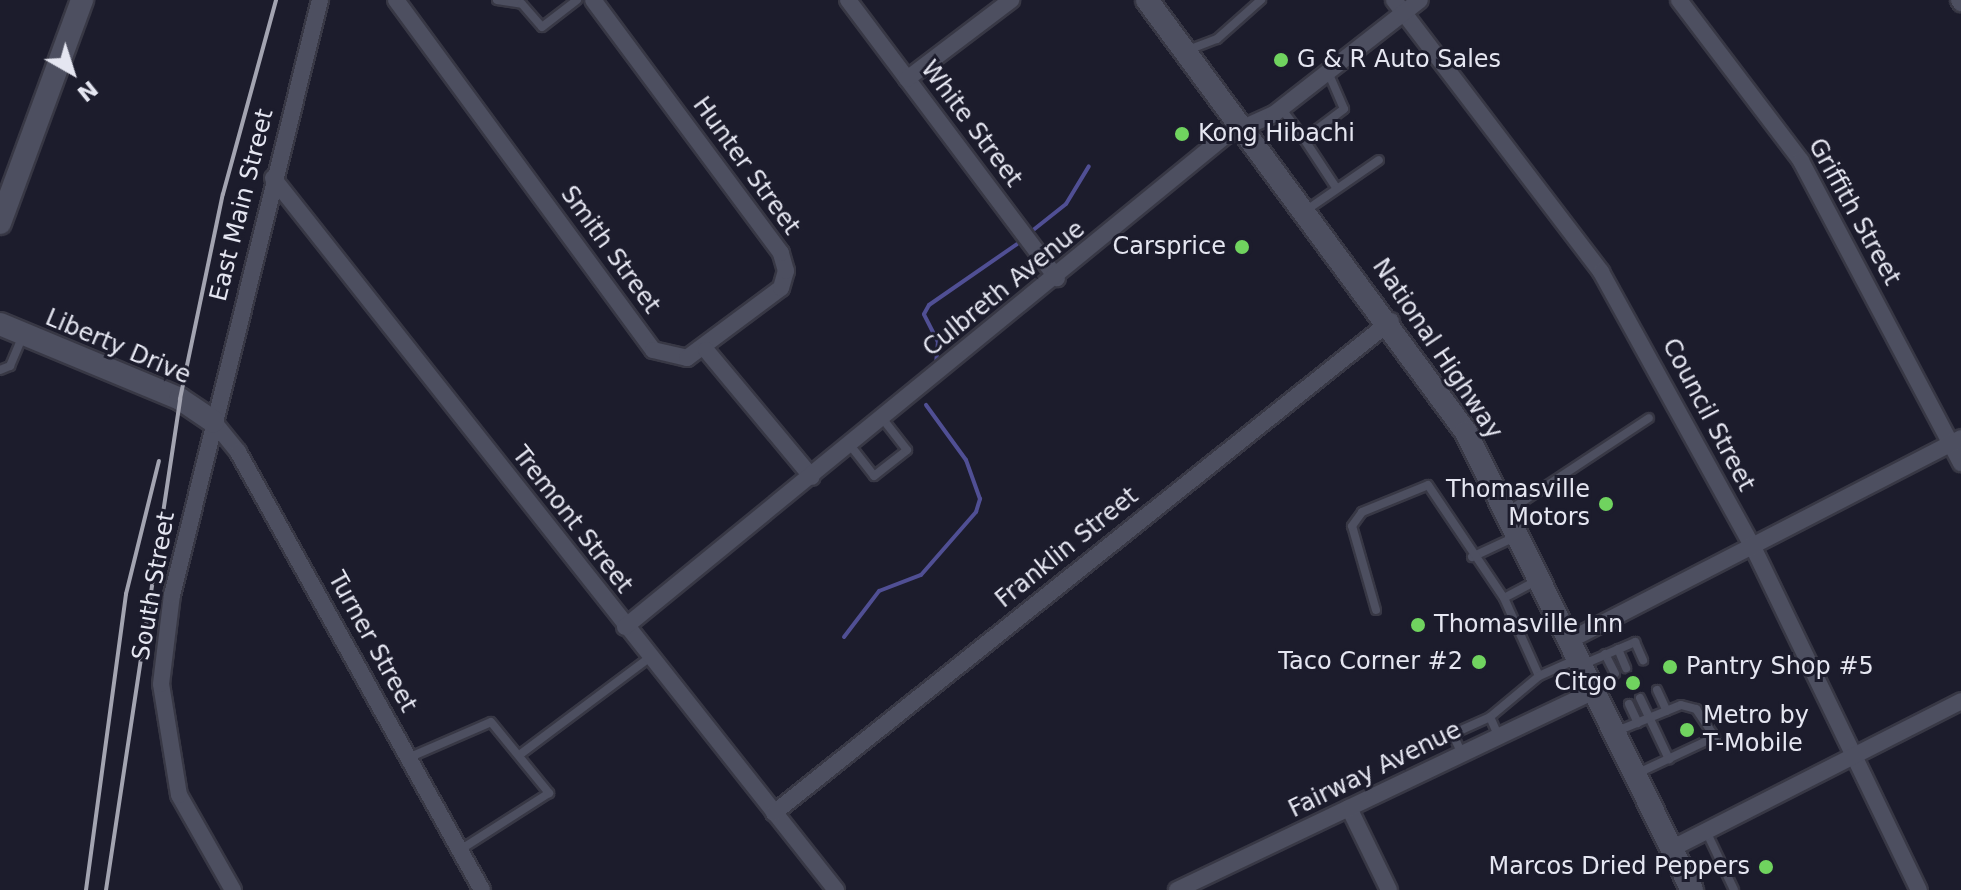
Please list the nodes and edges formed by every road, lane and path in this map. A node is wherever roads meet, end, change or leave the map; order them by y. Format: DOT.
graph roads {
  1 [pos="82,0"];
  2 [pos="320,0"];
  3 [pos="396,0"];
  4 [pos="497,0"];
  5 [pos="577,0"];
  6 [pos="593,0"];
  7 [pos="848,0"];
  8 [pos="1011,0"];
  9 [pos="1147,0"];
  10 [pos="1261,0"];
  11 [pos="1420,0"];
  12 [pos="1679,0"];
  13 [pos="1398,6"];
  14 [pos="1187,51"];
  15 [pos="1328,72"];
  16 [pos="907,79"];
  17 [pos="1281,108"];
  18 [pos="1246,126"];
  19 [pos="1304,139"];
  20 [pos="1379,160"];
  21 [pos="273,178"];
  22 [pos="1335,186"];
  23 [pos="1308,209"];
  24 [pos="2,210"];
  25 [pos="1057,278"];
  26 [pos="1391,321"];
  27 [pos="0,324"];
  28 [pos="23,334"];
  29 [pos="706,350"];
  30 [pos="0,370"];
  31 [pos="1649,418"];
  32 [pos="883,419"];
  33 [pos="213,421"];
  34 [pos="1956,440"];
  35 [pos="850,445"];
  36 [pos="1961,463"];
  37 [pos="812,477"];
  38 [pos="1506,512"];
  39 [pos="1518,535"];
  40 [pos="1753,547"];
  41 [pos="1472,557"];
  42 [pos="1539,579"];
  43 [pos="1504,598"];
  44 [pos="1376,610"];
  45 [pos="625,627"];
  46 [pos="1618,649"];
  47 [pos="1577,654"];
  48 [pos="1605,654"];
  49 [pos="649,658"];
  50 [pos="1643,660"];
  51 [pos="1626,668"];
  52 [pos="1615,674"];
  53 [pos="1539,676"];
  54 [pos="1657,690"];
  55 [pos="1593,692"];
  56 [pos="1640,698"];
  57 [pos="1961,701"];
  58 [pos="1629,704"];
  59 [pos="1667,711"];
  60 [pos="1490,717"];
  61 [pos="1648,718"];
  62 [pos="1638,723"];
  63 [pos="1614,733"];
  64 [pos="1499,737"];
  65 [pos="522,753"];
  66 [pos="1462,755"];
  67 [pos="1853,756"];
  68 [pos="408,758"];
  69 [pos="1669,759"];
  70 [pos="1635,774"];
  71 [pos="1349,808"];
  72 [pos="774,813"];
  73 [pos="1706,831"];
  74 [pos="1673,848"];
  75 [pos="460,850"];
  76 [pos="233,890"];
  77 [pos="482,890"];
  78 [pos="836,890"];
  79 [pos="1177,890"];
  80 [pos="1389,890"];
  81 [pos="1692,890"];
  82 [pos="1734,890"];
  83 [pos="1919,890"];
  1 -- 24 [label="main road"];
  2 -- 21 [label="street, East Main Street"];
  3 -- 29 [label="street, Smith Street"];
  4 -- 5 [label="lane"];
  6 -- 29 [label="street, Hunter Street"];
  7 -- 16 [label="street, White Street"];
  8 -- 16 [label="street"];
  9 -- 14 [label="main road, National Highway"];
  10 -- 14 [label="lane"];
  11 -- 13 [label="street, Culbreth Avenue"];
  12 -- 34 [label="street, Griffith Street"];
  13 -- 15 [label="street, Culbreth Avenue"];
  13 -- 40 [label="street, Council Street"];
  14 -- 18 [label="main road, National Highway"];
  15 -- 17 [label="street, Culbreth Avenue"];
  15 -- 19 [label="lane"];
  16 -- 25 [label="street, White Street"];
  17 -- 18 [label="street, Culbreth Avenue"];
  17 -- 19 [label="lane"];
  18 -- 23 [label="main road, National Highway"];
  18 -- 25 [label="street, Culbreth Avenue"];
  19 -- 22 [label="lane"];
  20 -- 22 [label="lane"];
  21 -- 33 [label="street, East Main Street"];
  21 -- 45 [label="street, Tremont Street"];
  22 -- 23 [label="lane"];
  23 -- 26 [label="main road, National Highway"];
  25 -- 32 [label="street, Culbreth Avenue"];
  26 -- 38 [label="main road, National Highway"];
  26 -- 72 [label="street, Franklin Street"];
  27 -- 28 [label="main road, Liberty Drive"];
  28 -- 30 [label="lane"];
  28 -- 33 [label="main road, Liberty Drive"];
  29 -- 37 [label="street"];
  31 -- 38 [label="lane"];
  32 -- 35 [label="street, Culbreth Avenue"];
  32 -- 35 [label="lane"];
  33 -- 68 [label="street, Turner Street"];
  33 -- 76 [label="street, South Street"];
  34 -- 36 [label="street, Griffith Street"];
  34 -- 40 [label="street"];
  35 -- 37 [label="street, Culbreth Avenue"];
  37 -- 45 [label="street, Culbreth Avenue"];
  38 -- 39 [label="main road, National Highway"];
  39 -- 41 [label="lane"];
  39 -- 42 [label="main road, National Highway"];
  40 -- 47 [label="street"];
  40 -- 67 [label="street, Council Street"];
  41 -- 43 [label="lane"];
  41 -- 44 [label="lane"];
  42 -- 43 [label="lane"];
  42 -- 47 [label="main road, National Highway"];
  43 -- 53 [label="lane"];
  45 -- 49 [label="street, Tremont Street"];
  46 -- 48 [label="lane"];
  46 -- 50 [label="lane"];
  46 -- 51 [label="lane"];
  47 -- 48 [label="lane"];
  47 -- 53 [label="lane"];
  47 -- 55 [label="main road, National Highway"];
  48 -- 52 [label="lane"];
  49 -- 65 [label="lane"];
  49 -- 72 [label="street, Tremont Street"];
  53 -- 60 [label="lane"];
  54 -- 59 [label="lane"];
  55 -- 63 [label="main road, National Highway"];
  55 -- 64 [label="street, Fairway Avenue"];
  56 -- 61 [label="lane"];
  57 -- 67 [label="street"];
  58 -- 62 [label="lane"];
  59 -- 61 [label="lane"];
  59 -- 69 [label="lane"];
  60 -- 64 [label="lane"];
  60 -- 66 [label="lane"];
  61 -- 62 [label="lane"];
  61 -- 69 [label="lane"];
  62 -- 63 [label="lane"];
  63 -- 70 [label="main road, National Highway"];
  64 -- 66 [label="street, Fairway Avenue"];
  65 -- 68 [label="lane"];
  65 -- 75 [label="lane"];
  66 -- 71 [label="street, Fairway Avenue"];
  67 -- 73 [label="street"];
  67 -- 83 [label="street, Council Street"];
  68 -- 75 [label="street, Turner Street"];
  69 -- 70 [label="lane"];
  70 -- 74 [label="main road, National Highway"];
  71 -- 79 [label="street, Fairway Avenue"];
  71 -- 80 [label="street"];
  72 -- 78 [label="street, Tremont Street"];
  73 -- 74 [label="street"];
  73 -- 82 [label="lane"];
  74 -- 81 [label="main road, National Highway"];
  75 -- 77 [label="street, Turner Street"];
}
